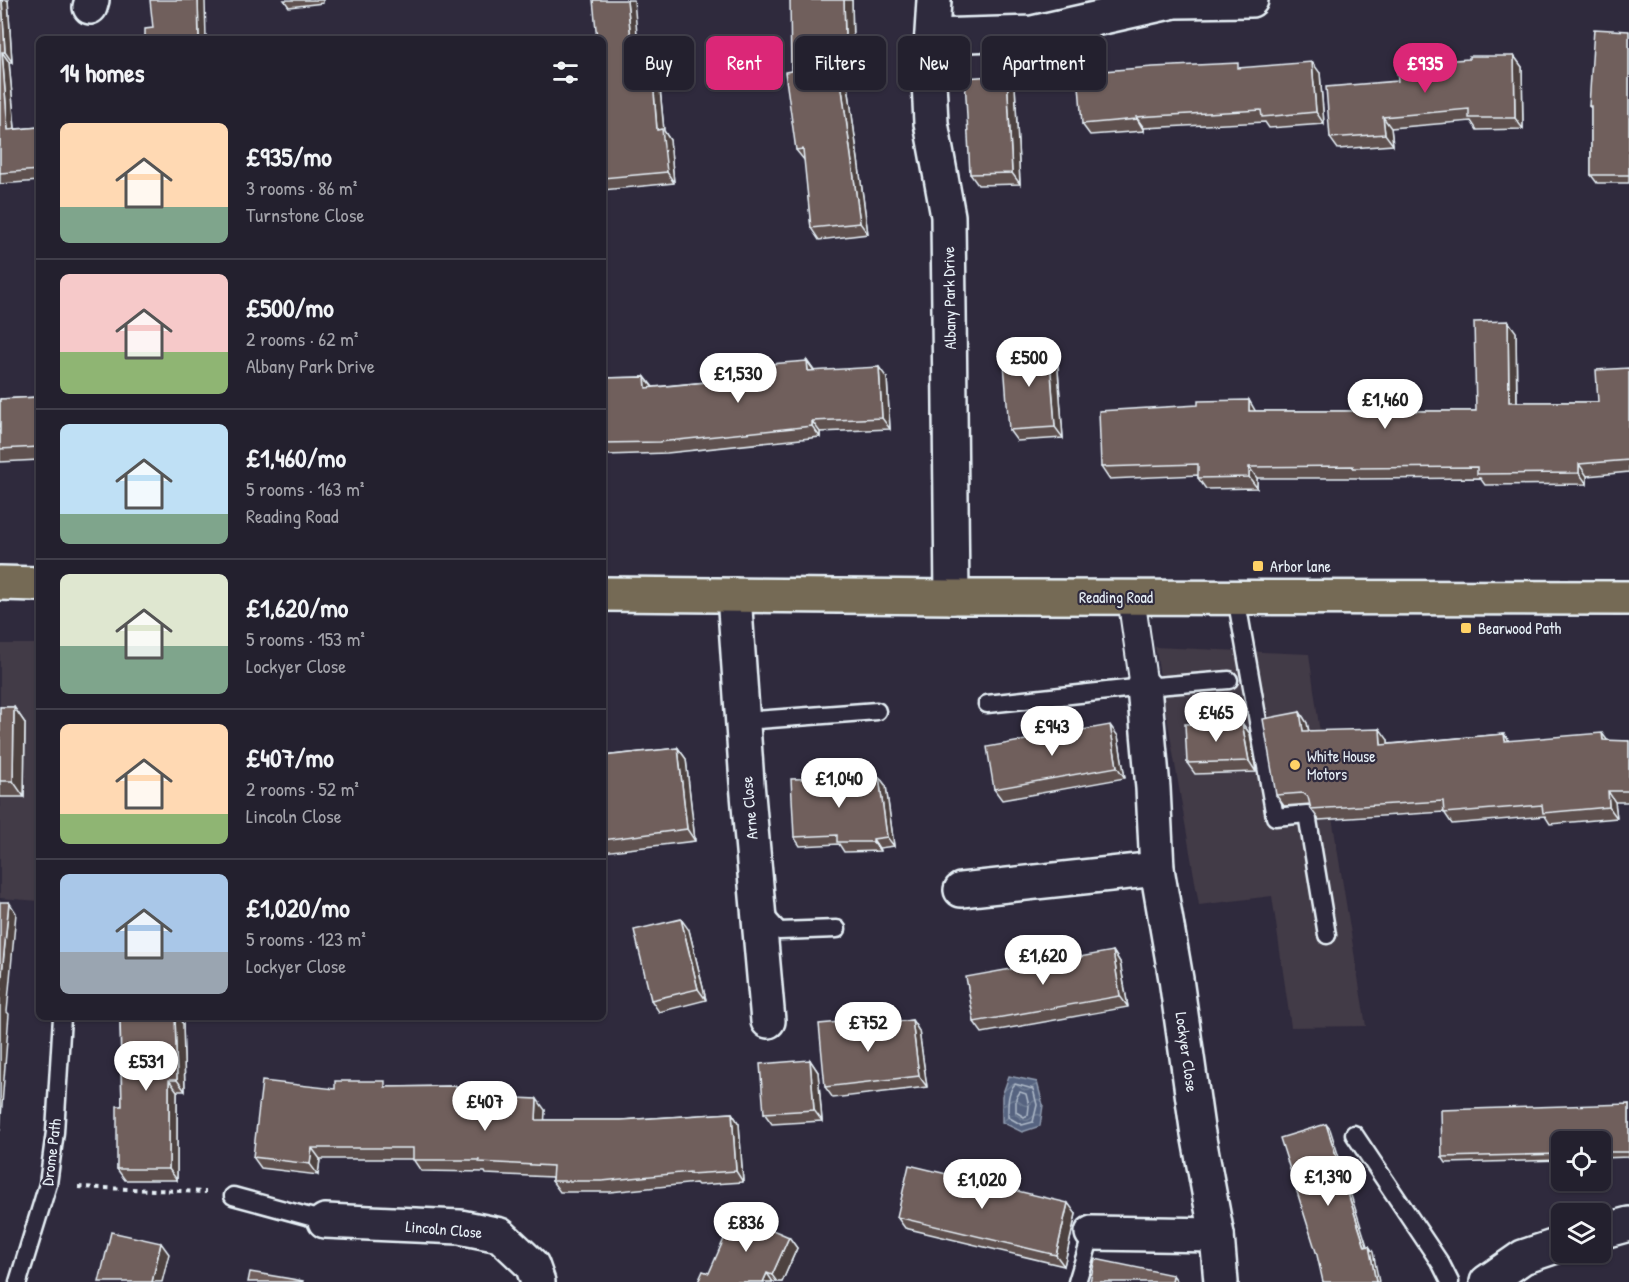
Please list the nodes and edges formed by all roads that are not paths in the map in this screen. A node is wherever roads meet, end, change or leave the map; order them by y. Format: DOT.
graph roads {
  1 [pos="934,0"];
  2 [pos="1251,0"];
  3 [pos="932,36"];
  4 [pos="929,90"];
  5 [pos="0,584"];
  6 [pos="36,584"];
  7 [pos="606,594"];
  8 [pos="734,595"];
  9 [pos="952,597"];
  10 [pos="1131,597"];
  11 [pos="1236,597"];
  12 [pos="1629,598"];
  13 [pos="1229,680"];
  14 [pos="1144,687"];
  15 [pos="987,704"];
  16 [pos="877,711"];
  17 [pos="743,721"];
  18 [pos="1157,868"];
  19 [pos="961,890"];
  20 [pos="758,907"];
  21 [pos="837,929"];
  22 [pos="1327,935"];
  23 [pos="62,1020"];
  24 [pos="768,1021"];
  25 [pos="1354,1134"];
  26 [pos="233,1196"];
  27 [pos="325,1221"];
  28 [pos="1629,1224"];
  29 [pos="1611,1229"];
  30 [pos="1092,1233"];
  31 [pos="1217,1235"];
  32 [pos="1551,1248"];
  33 [pos="18,1282"];
  34 [pos="538,1282"];
  35 [pos="1077,1282"];
  36 [pos="1221,1282"];
  37 [pos="1450,1282"];
  38 [pos="1487,1282"];
  1 -- 3 [label="street, Albany Park Drive"];
  2 -- 3 [label="street"];
  4 -- 9 [label="street, Albany Park Drive"];
  5 -- 6 [label="main road"];
  7 -- 8 [label="main road, Reading Road"];
  8 -- 9 [label="main road, Reading Road"];
  8 -- 17 [label="street, Arne Close"];
  9 -- 10 [label="main road, Reading Road"];
  10 -- 11 [label="main road, Reading Road"];
  10 -- 14 [label="street, Lockyer Close"];
  11 -- 12 [label="main road, Reading Road"];
  11 -- 22 [label="lane"];
  13 -- 14 [label="lane"];
  14 -- 15 [label="lane"];
  14 -- 18 [label="street, Lockyer Close"];
  16 -- 17 [label="lane"];
  17 -- 20 [label="street, Arne Close"];
  18 -- 19 [label="street"];
  18 -- 31 [label="street, Lockyer Close"];
  20 -- 21 [label="lane"];
  20 -- 24 [label="street, Arne Close"];
  23 -- 33 [label="lane, Drome Path"];
  25 -- 37 [label="lane"];
  26 -- 27 [label="lane"];
  27 -- 34 [label="street, Lincoln Close"];
  28 -- 29 [label="street"];
  30 -- 31 [label="street"];
  30 -- 35 [label="lane"];
  31 -- 36 [label="street, Lockyer Close"];
  32 -- 38 [label="street"];
}
